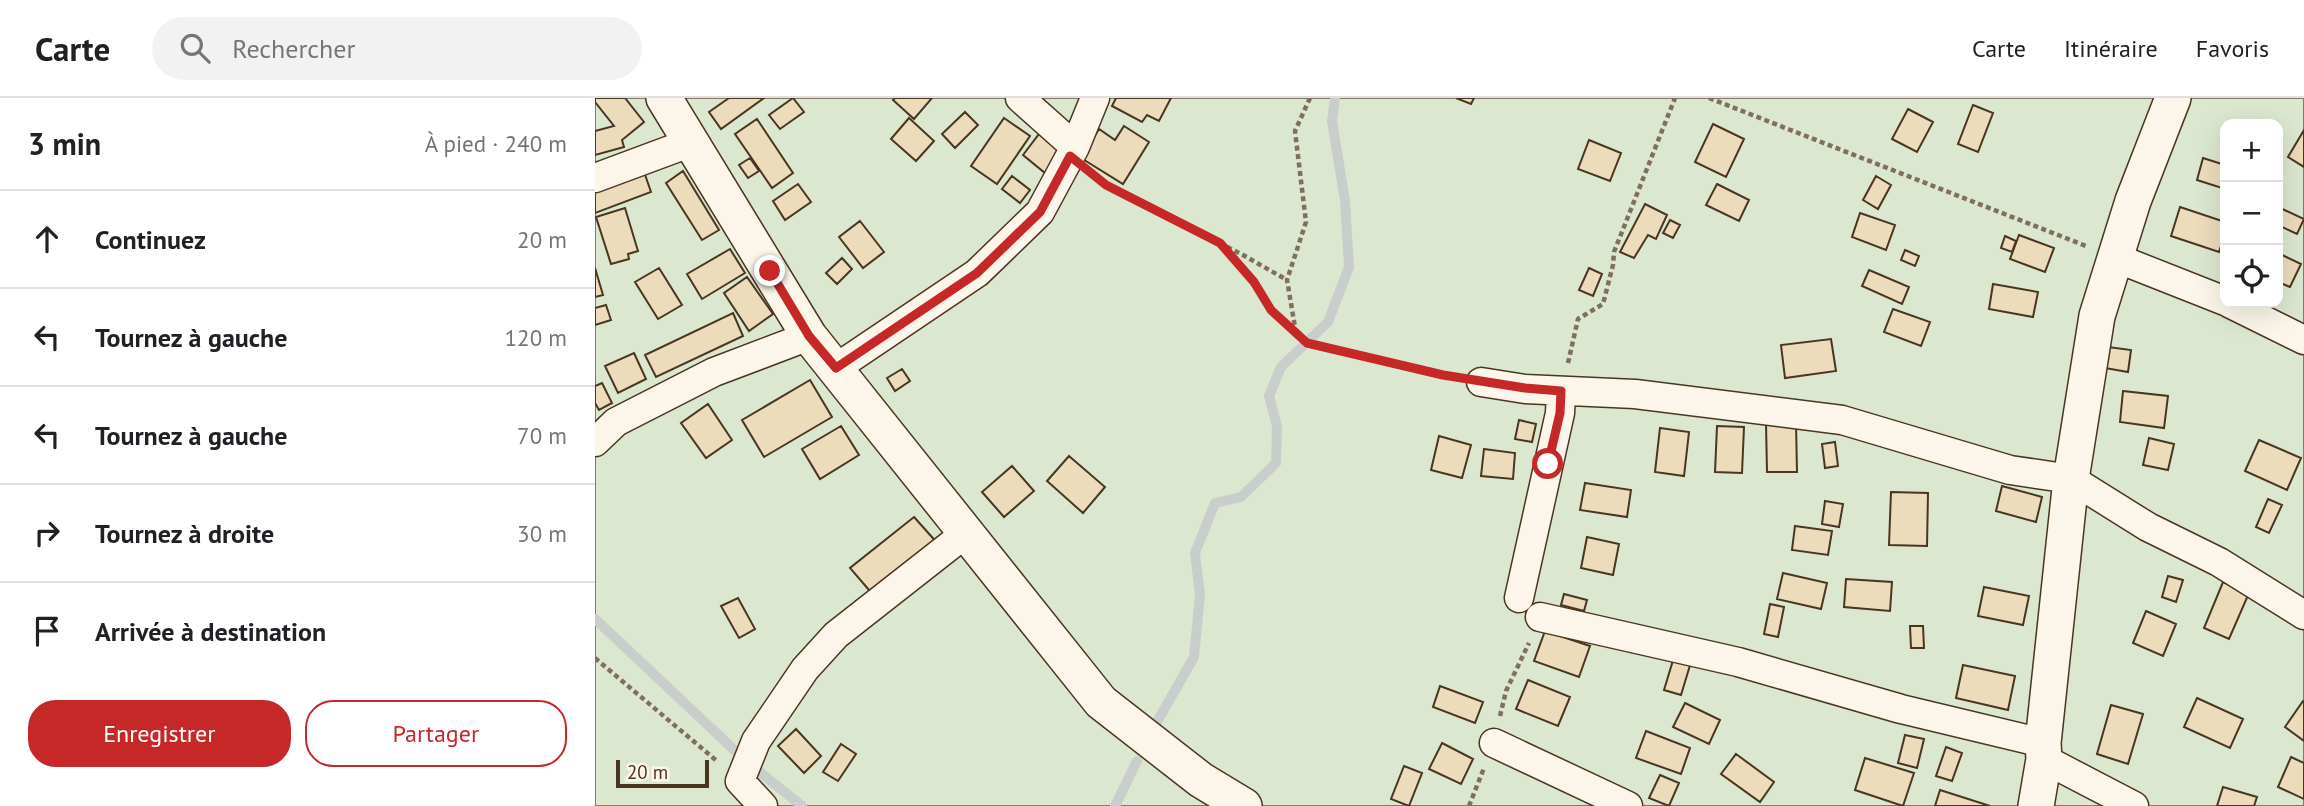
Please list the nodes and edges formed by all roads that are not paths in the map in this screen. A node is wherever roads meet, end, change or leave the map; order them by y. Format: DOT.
graph roads {
  1 [pos="664,98"];
  2 [pos="1020,98"];
  3 [pos="1095,98"];
  4 [pos="2173,98"];
  5 [pos="692,142"];
  6 [pos="1072,152"];
  7 [pos="595,178"];
  8 [pos="2116,258"];
  9 [pos="2220,299"];
  10 [pos="2239,308"];
  11 [pos="809,336"];
  12 [pos="2304,340"];
  13 [pos="836,368"];
  14 [pos="1481,382"];
  15 [pos="1561,391"];
  16 [pos="595,442"];
  17 [pos="2070,479"];
  18 [pos="966,533"];
  19 [pos="1519,598"];
  20 [pos="2304,615"];
  21 [pos="1541,617"];
  22 [pos="1494,743"];
  23 [pos="2044,751"];
  24 [pos="764,806"];
  25 [pos="1244,806"];
  26 [pos="1628,806"];
  27 [pos="2036,806"];
  28 [pos="2134,806"];
  1 -- 5 [label="street"];
  2 -- 6 [label="street"];
  3 -- 6 [label="street"];
  4 -- 8 [label="street"];
  5 -- 7 [label="street"];
  5 -- 11 [label="street"];
  6 -- 13 [label="street"];
  8 -- 9 [label="street"];
  8 -- 17 [label="street"];
  10 -- 12 [label="street"];
  11 -- 13 [label="street"];
  11 -- 16 [label="street"];
  13 -- 18 [label="street"];
  14 -- 15 [label="street"];
  15 -- 17 [label="street"];
  15 -- 19 [label="street"];
  17 -- 20 [label="street"];
  17 -- 23 [label="street"];
  18 -- 24 [label="street"];
  18 -- 25 [label="street"];
  21 -- 23 [label="street"];
  22 -- 26 [label="street"];
  23 -- 27 [label="street"];
  23 -- 28 [label="street"];
}
